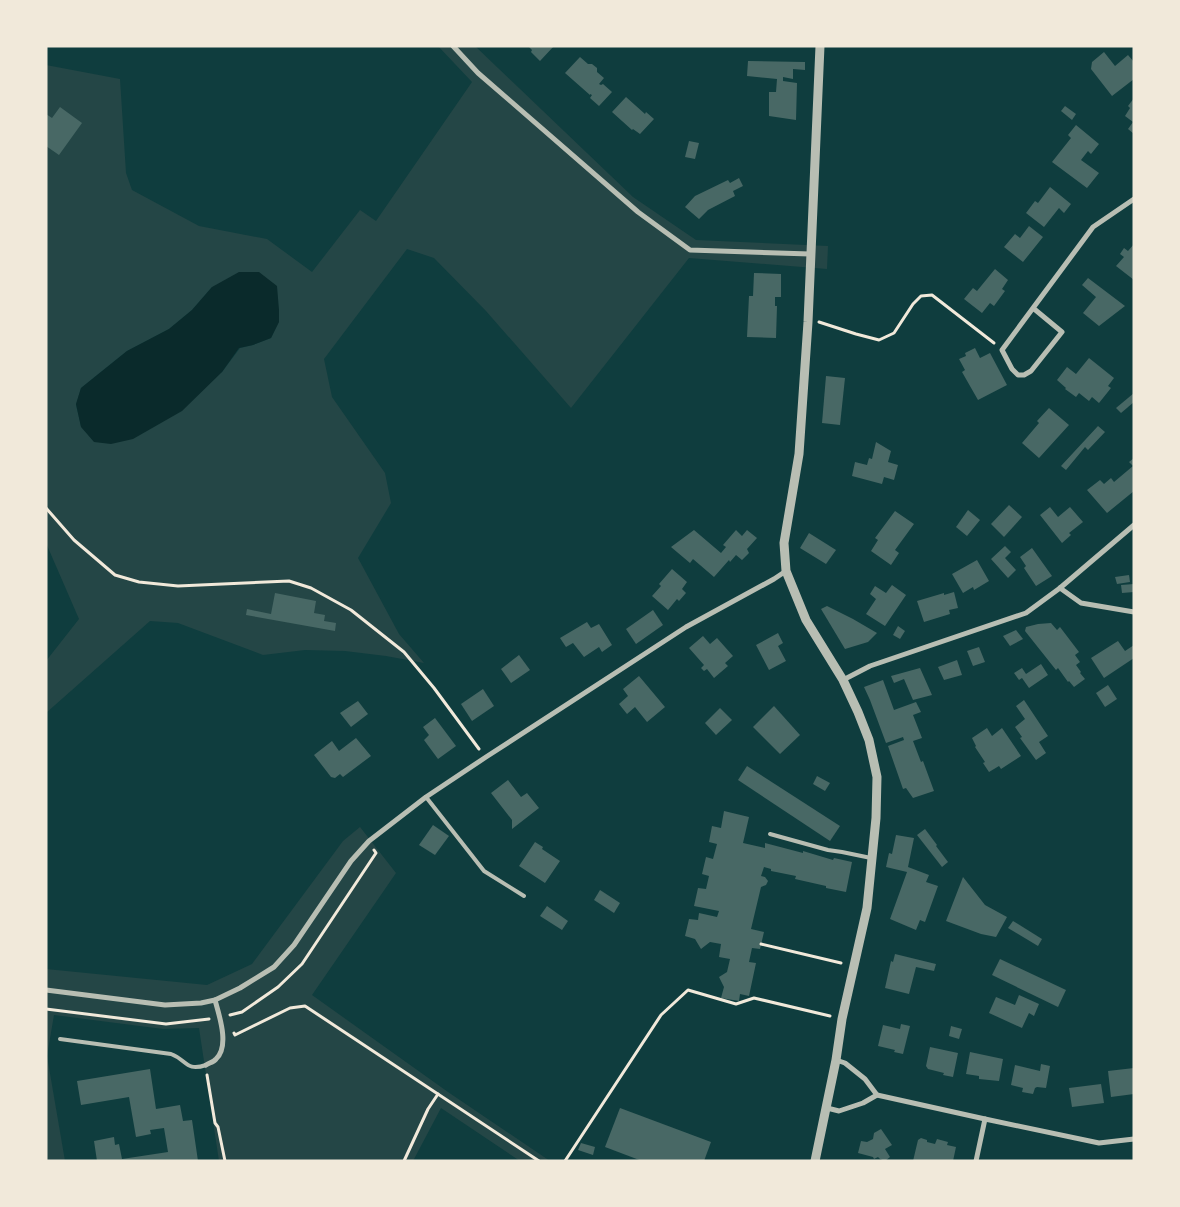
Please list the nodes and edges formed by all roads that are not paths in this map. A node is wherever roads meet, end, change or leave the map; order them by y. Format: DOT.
graph roads {
  1 [pos="453,46"];
  2 [pos="820,46"];
  3 [pos="1134,199"];
  4 [pos="810,254"];
  5 [pos="1033,308"];
  6 [pos="1134,525"];
  7 [pos="786,571"];
  8 [pos="1060,588"];
  9 [pos="1134,612"];
  10 [pos="843,680"];
  11 [pos="426,797"];
  12 [pos="770,834"];
  13 [pos="872,858"];
  14 [pos="524,896"];
  15 [pos="46,990"];
  16 [pos="215,1000"];
  17 [pos="60,1039"];
  18 [pos="836,1060"];
  19 [pos="206,1065"];
  20 [pos="877,1095"];
  21 [pos="827,1108"];
  22 [pos="985,1120"];
  23 [pos="1134,1139"];
  24 [pos="815,1161"];
  25 [pos="976,1161"];
  1 -- 4 [label="street"];
  2 -- 4 [label="street"];
  3 -- 5 [label="street"];
  4 -- 7 [label="street"];
  5 -- 5 [label="street"];
  6 -- 8 [label="street"];
  7 -- 10 [label="street"];
  7 -- 11 [label="street"];
  8 -- 9 [label="street"];
  8 -- 10 [label="street"];
  10 -- 13 [label="street"];
  11 -- 14 [label="lane"];
  11 -- 16 [label="street"];
  12 -- 13 [label="lane"];
  13 -- 18 [label="street"];
  15 -- 16 [label="street"];
  16 -- 19 [label="street"];
  17 -- 19 [label="lane"];
  18 -- 20 [label="street"];
  18 -- 21 [label="street"];
  20 -- 21 [label="street"];
  20 -- 22 [label="street"];
  21 -- 24 [label="street"];
  22 -- 23 [label="street"];
  22 -- 25 [label="street"];
}
